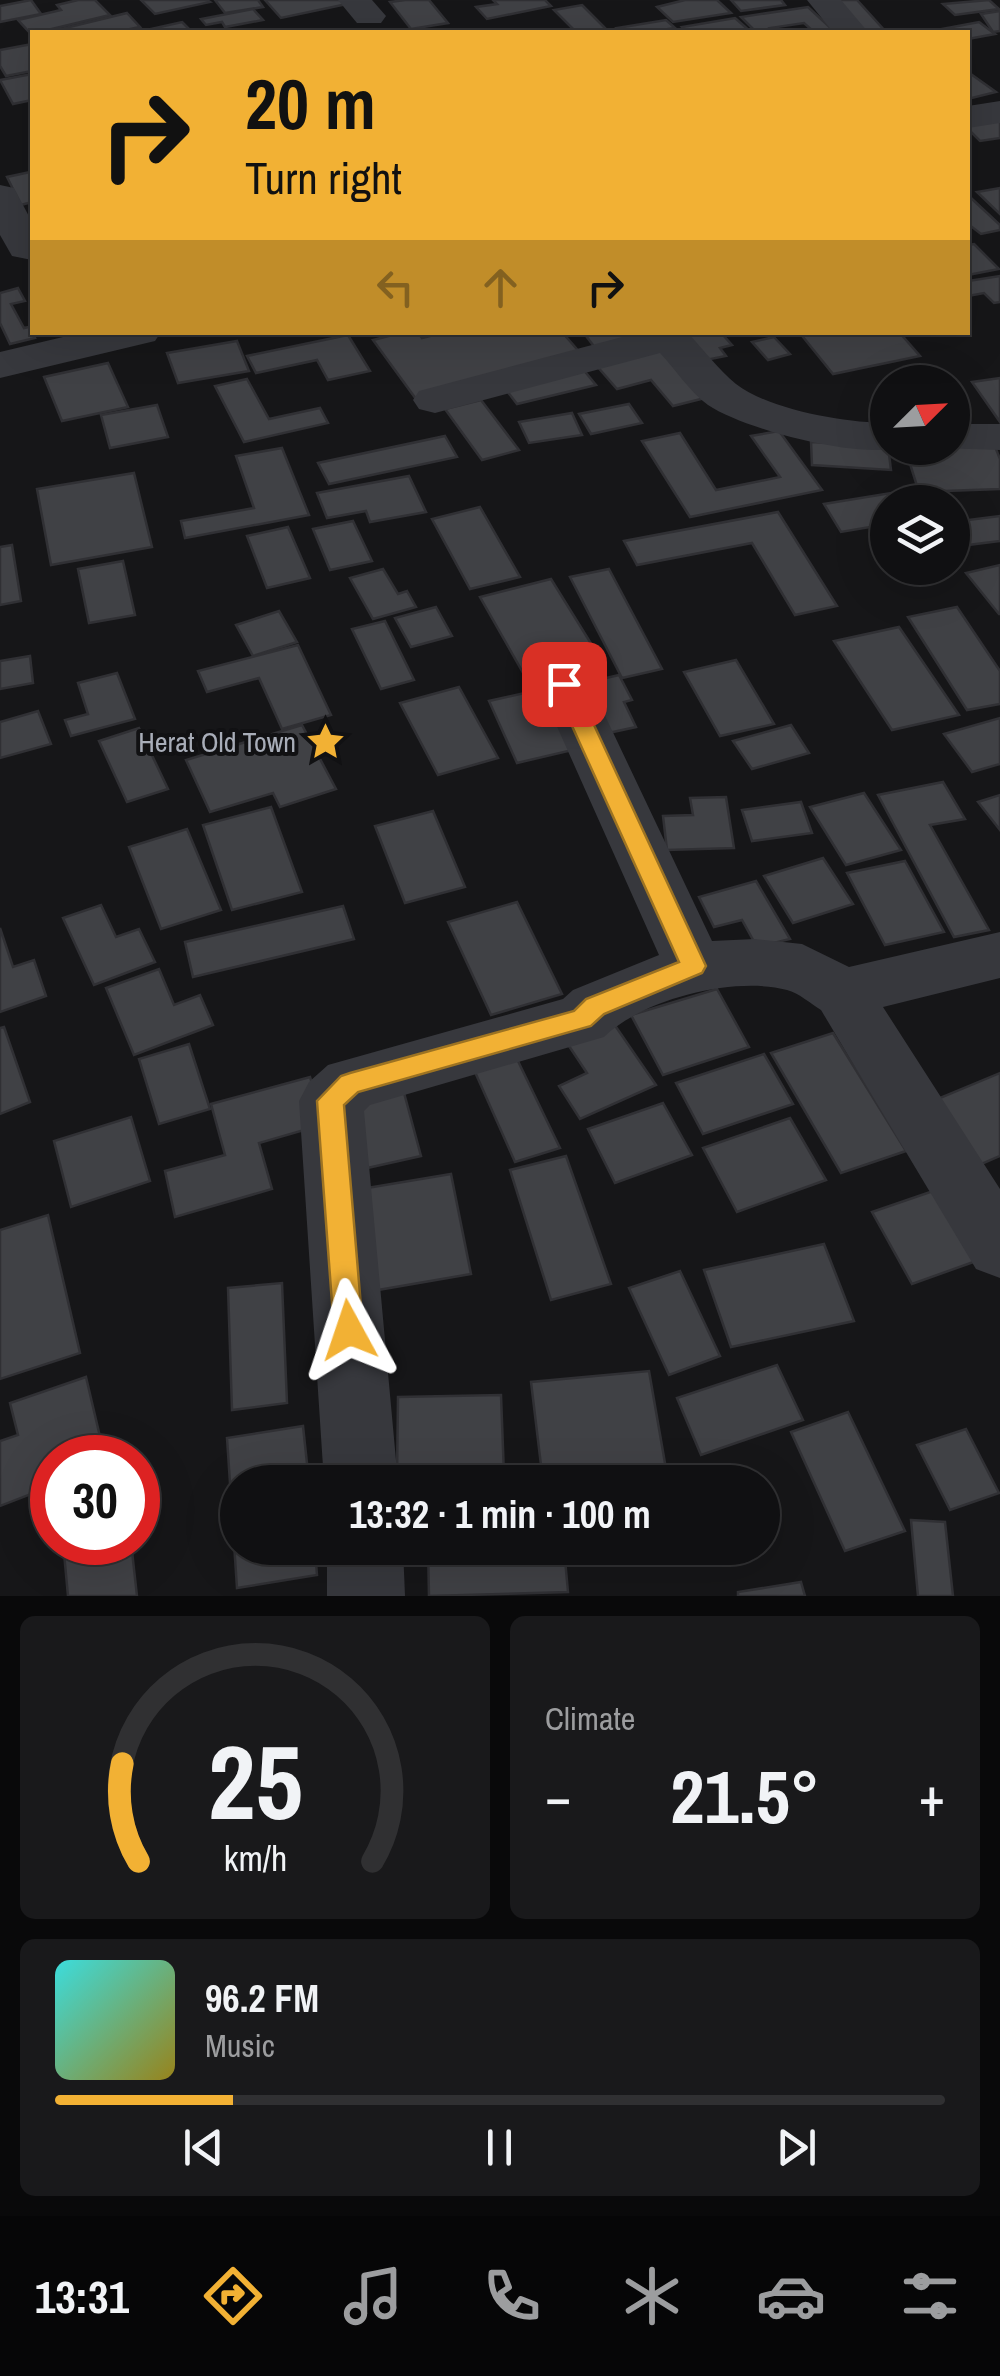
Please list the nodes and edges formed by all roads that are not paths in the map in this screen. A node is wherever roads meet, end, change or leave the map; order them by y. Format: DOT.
graph roads {
  1 [pos="823,0"];
  2 [pos="848,30"];
  3 [pos="1000,112"];
  4 [pos="970,117"];
  5 [pos="0,196"];
  6 [pos="30,248"];
  7 [pos="127,335"];
  8 [pos="664,336"];
  9 [pos="0,365"];
  10 [pos="435,400"];
  11 [pos="870,436"];
  12 [pos="1000,437"];
  13 [pos="970,438"];
  14 [pos="564,684"];
  15 [pos="1000,955"];
  16 [pos="694,966"];
  17 [pos="842,993"];
  18 [pos="1000,1248"];
  19 [pos="360,1465"];
  20 [pos="365,1565"];
  21 [pos="366,1596"];
  1 -- 2 [label="street"];
  3 -- 4 [label="street"];
  5 -- 6 [label="street"];
  7 -- 9 [label="street"];
  8 -- 10 [label="street"];
  8 -- 11 [label="street"];
  12 -- 13 [label="street"];
  14 -- 16 [label="street"];
  15 -- 17 [label="street"];
  16 -- 17 [label="street"];
  16 -- 19 [label="street"];
  17 -- 18 [label="street"];
  20 -- 21 [label="street"];
}
